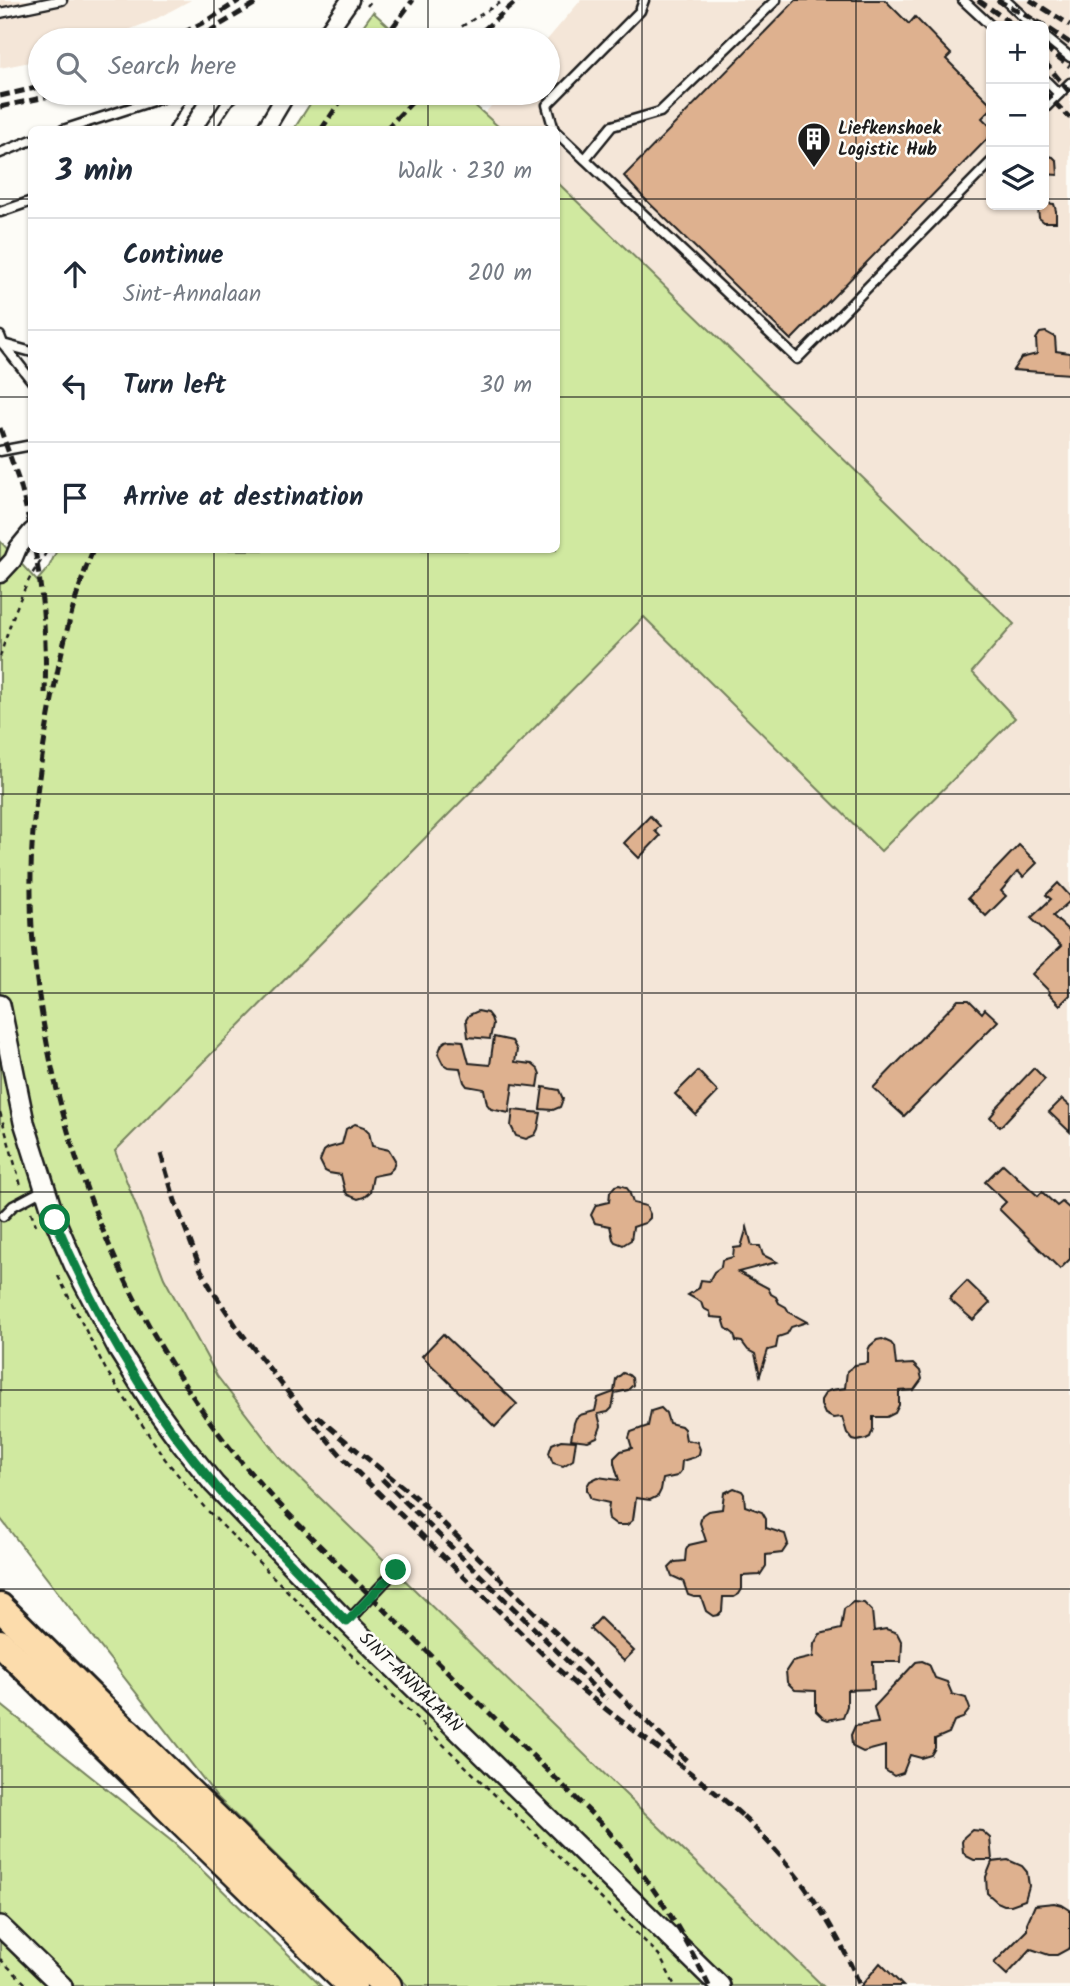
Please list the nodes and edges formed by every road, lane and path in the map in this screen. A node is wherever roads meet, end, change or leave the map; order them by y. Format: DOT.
graph roads {
  1 [pos="62,0"];
  2 [pos="350,0"];
  3 [pos="504,0"];
  4 [pos="644,0"];
  5 [pos="776,0"];
  6 [pos="963,0"];
  7 [pos="1006,0"];
  8 [pos="0,13"];
  9 [pos="986,21"];
  10 [pos="1028,21"];
  11 [pos="330,28"];
  12 [pos="460,28"];
  13 [pos="1049,40"];
  14 [pos="1070,58"];
  15 [pos="1070,83"];
  16 [pos="1049,84"];
  17 [pos="560,92"];
  18 [pos="1059,94"];
  19 [pos="1049,104"];
  20 [pos="140,105"];
  21 [pos="190,105"];
  22 [pos="225,105"];
  23 [pos="280,105"];
  24 [pos="547,105"];
  25 [pos="75,126"];
  26 [pos="176,126"];
  27 [pos="212,126"];
  28 [pos="267,126"];
  29 [pos="553,126"];
  30 [pos="560,136"];
  31 [pos="28,142"];
  32 [pos="0,153"];
  33 [pos="585,159"];
  34 [pos="986,167"];
  35 [pos="28,202"];
  36 [pos="0,212"];
  37 [pos="2,340"];
  38 [pos="28,350"];
  39 [pos="28,376"];
  40 [pos="28,446"];
  41 [pos="0,452"];
  42 [pos="28,536"];
  43 [pos="18,548"];
  44 [pos="46,553"];
  45 [pos="0,556"];
  46 [pos="0,574"];
  47 [pos="0,657"];
  48 [pos="0,1005"];
  49 [pos="45,1189"];
  50 [pos="3,1216"];
  51 [pos="396,1570"];
  52 [pos="0,1607"];
  53 [pos="347,1622"];
  54 [pos="0,1643"];
  55 [pos="127,1732"];
  56 [pos="165,1804"];
  57 [pos="0,1926"];
  58 [pos="0,1959"];
  59 [pos="28,1986"];
  60 [pos="62,1986"];
  61 [pos="352,1986"];
  62 [pos="387,1986"];
  63 [pos="720,1986"];
  1 -- 8 [label="lane"];
  2 -- 11 [label="street"];
  3 -- 12 [label="path"];
  4 -- 17 [label="lane"];
  5 -- 33 [label="lane"];
  6 -- 9 [label="lane"];
  7 -- 10 [label="lane"];
  13 -- 14 [label="lane"];
  15 -- 18 [label="lane"];
  16 -- 18 [label="lane"];
  18 -- 19 [label="lane"];
  20 -- 25 [label="lane"];
  21 -- 26 [label="lane"];
  22 -- 27 [label="lane"];
  23 -- 28 [label="street"];
  24 -- 29 [label="lane"];
  30 -- 33 [label="lane"];
  31 -- 32 [label="lane"];
  33 -- 34 [label="lane"];
  35 -- 36 [label="lane"];
  37 -- 38 [label="lane"];
  37 -- 39 [label="lane"];
  40 -- 41 [label="lane"];
  42 -- 43 [label="street"];
  43 -- 45 [label="street"];
  43 -- 46 [label="street"];
  44 -- 47 [label="path"];
  48 -- 49 [label="street, SINT-ANNALAAN"];
  49 -- 50 [label="lane"];
  49 -- 53 [label="street, SINT-ANNALAAN"];
  51 -- 53 [label="lane"];
  52 -- 55 [label="highway"];
  53 -- 63 [label="street, SINT-ANNALAAN"];
  54 -- 56 [label="highway"];
  55 -- 62 [label="highway"];
  56 -- 61 [label="highway"];
  57 -- 60 [label="street"];
  58 -- 59 [label="path"];
}
